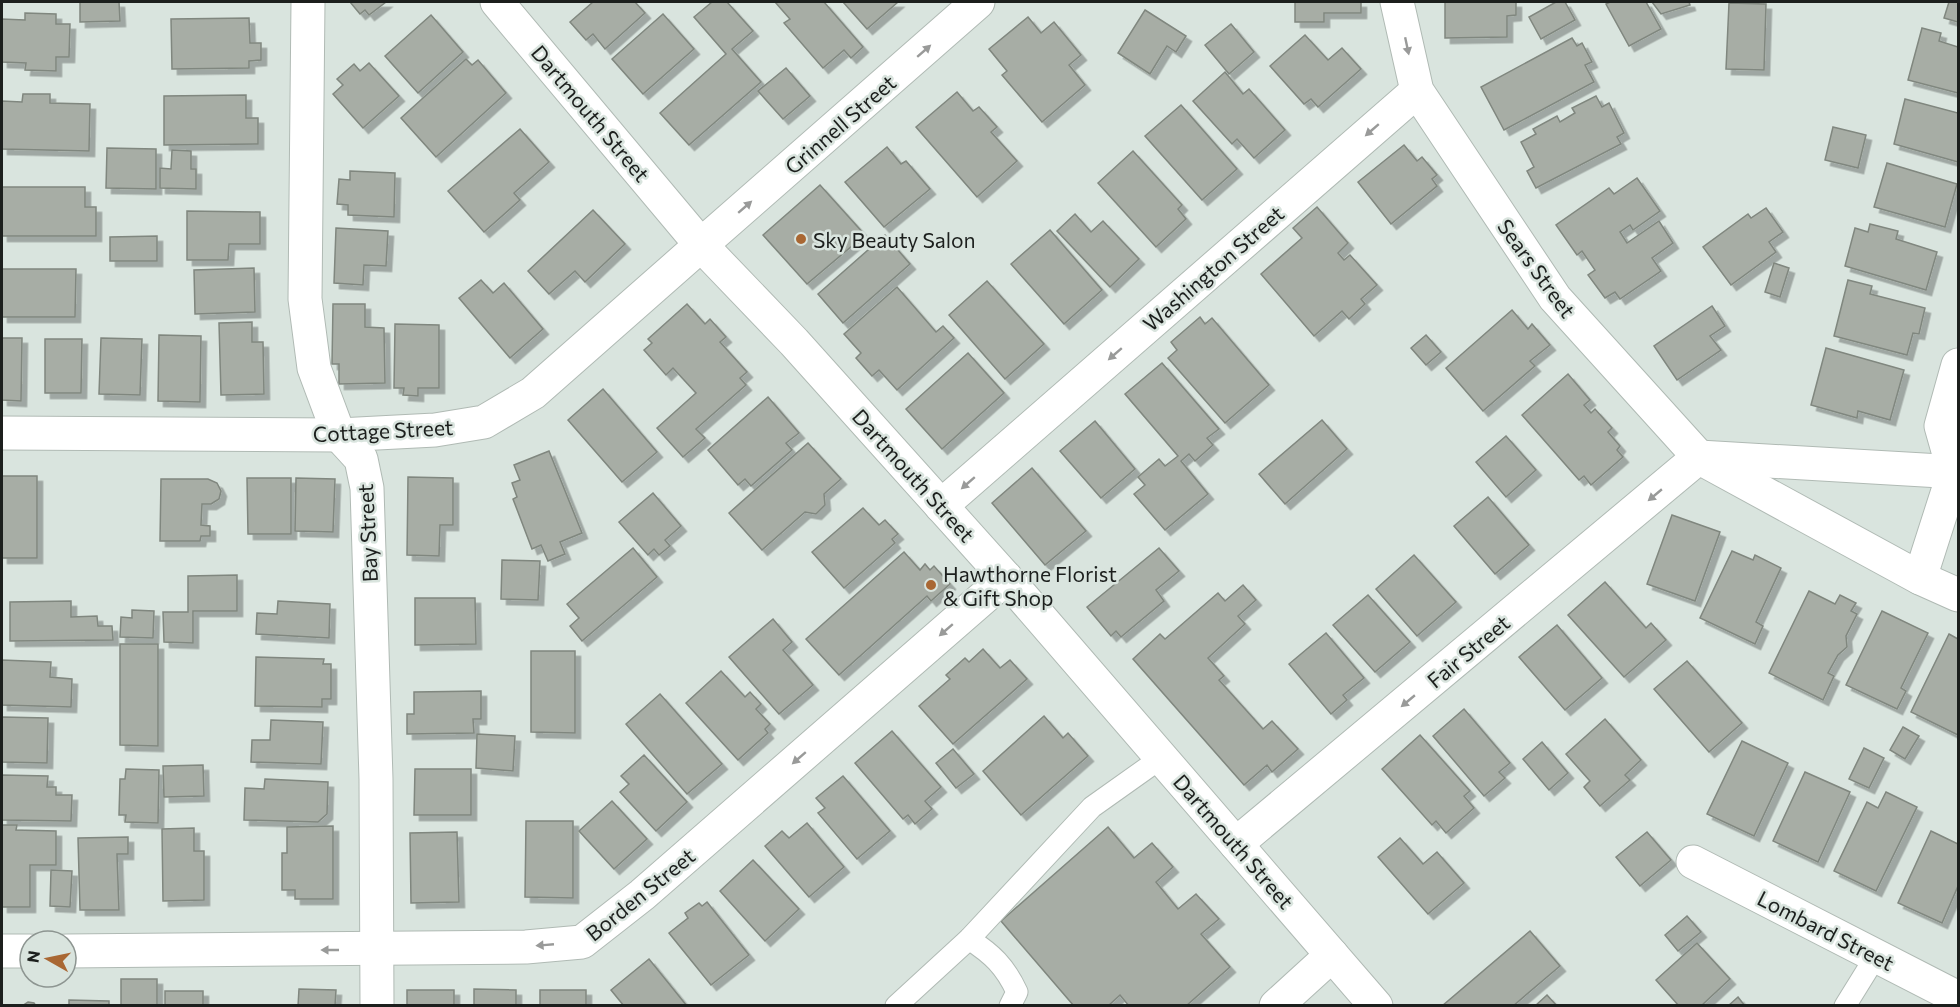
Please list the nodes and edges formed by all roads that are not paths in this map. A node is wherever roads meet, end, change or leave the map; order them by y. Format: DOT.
graph roads {
  1 [pos="308,2"];
  2 [pos="497,2"];
  3 [pos="978,2"];
  4 [pos="1397,2"];
  5 [pos="1416,91"];
  6 [pos="701,245"];
  7 [pos="1959,365"];
  8 [pos="2,433"];
  9 [pos="339,435"];
  10 [pos="1700,457"];
  11 [pos="1956,472"];
  12 [pos="941,506"];
  13 [pos="1006,578"];
  14 [pos="1920,578"];
  15 [pos="1959,595"];
  16 [pos="1161,758"];
  17 [pos="1236,844"];
  18 [pos="1693,862"];
  19 [pos="969,939"];
  20 [pos="377,950"];
  21 [pos="2,951"];
  22 [pos="18,951"];
  23 [pos="78,951"];
  24 [pos="1332,955"];
  25 [pos="1876,956"];
  26 [pos="1959,998"];
  27 [pos="377,1005"];
  28 [pos="896,1005"];
  29 [pos="1011,1005"];
  30 [pos="1276,1005"];
  31 [pos="1376,1005"];
  32 [pos="1845,1005"];
  1 -- 9 [label="street, Bay Street"];
  2 -- 6 [label="street, Dartmouth Street"];
  6 -- 3 [label="street, Grinnell Street, one-way"];
  4 -- 5 [label="street, one-way"];
  5 -- 10 [label="street, Sears Street"];
  5 -- 12 [label="street, Washington Street, one-way"];
  6 -- 9 [label="street, Cottage Street"];
  6 -- 12 [label="street, Dartmouth Street"];
  7 -- 11 [label="street"];
  8 -- 9 [label="street, Cottage Street"];
  9 -- 20 [label="street, Bay Street"];
  10 -- 11 [label="street"];
  10 -- 14 [label="street"];
  10 -- 17 [label="street, Fair Street, one-way"];
  11 -- 14 [label="street"];
  12 -- 13 [label="street, Dartmouth Street"];
  13 -- 16 [label="street, Dartmouth Street"];
  13 -- 20 [label="street, Borden Street, one-way"];
  14 -- 15 [label="street"];
  16 -- 17 [label="street, Dartmouth Street"];
  16 -- 19 [label="lane"];
  17 -- 24 [label="street, Dartmouth Street"];
  18 -- 25 [label="street, Lombard Street"];
  19 -- 28 [label="lane"];
  19 -- 29 [label="lane"];
  20 -- 23 [label="street, Borden Street, one-way"];
  20 -- 27 [label="street, Bay Street"];
  21 -- 22 [label="street"];
  24 -- 30 [label="street"];
  24 -- 31 [label="street, Dartmouth Street"];
  25 -- 26 [label="street, Lombard Street"];
  25 -- 32 [label="lane"];
}
